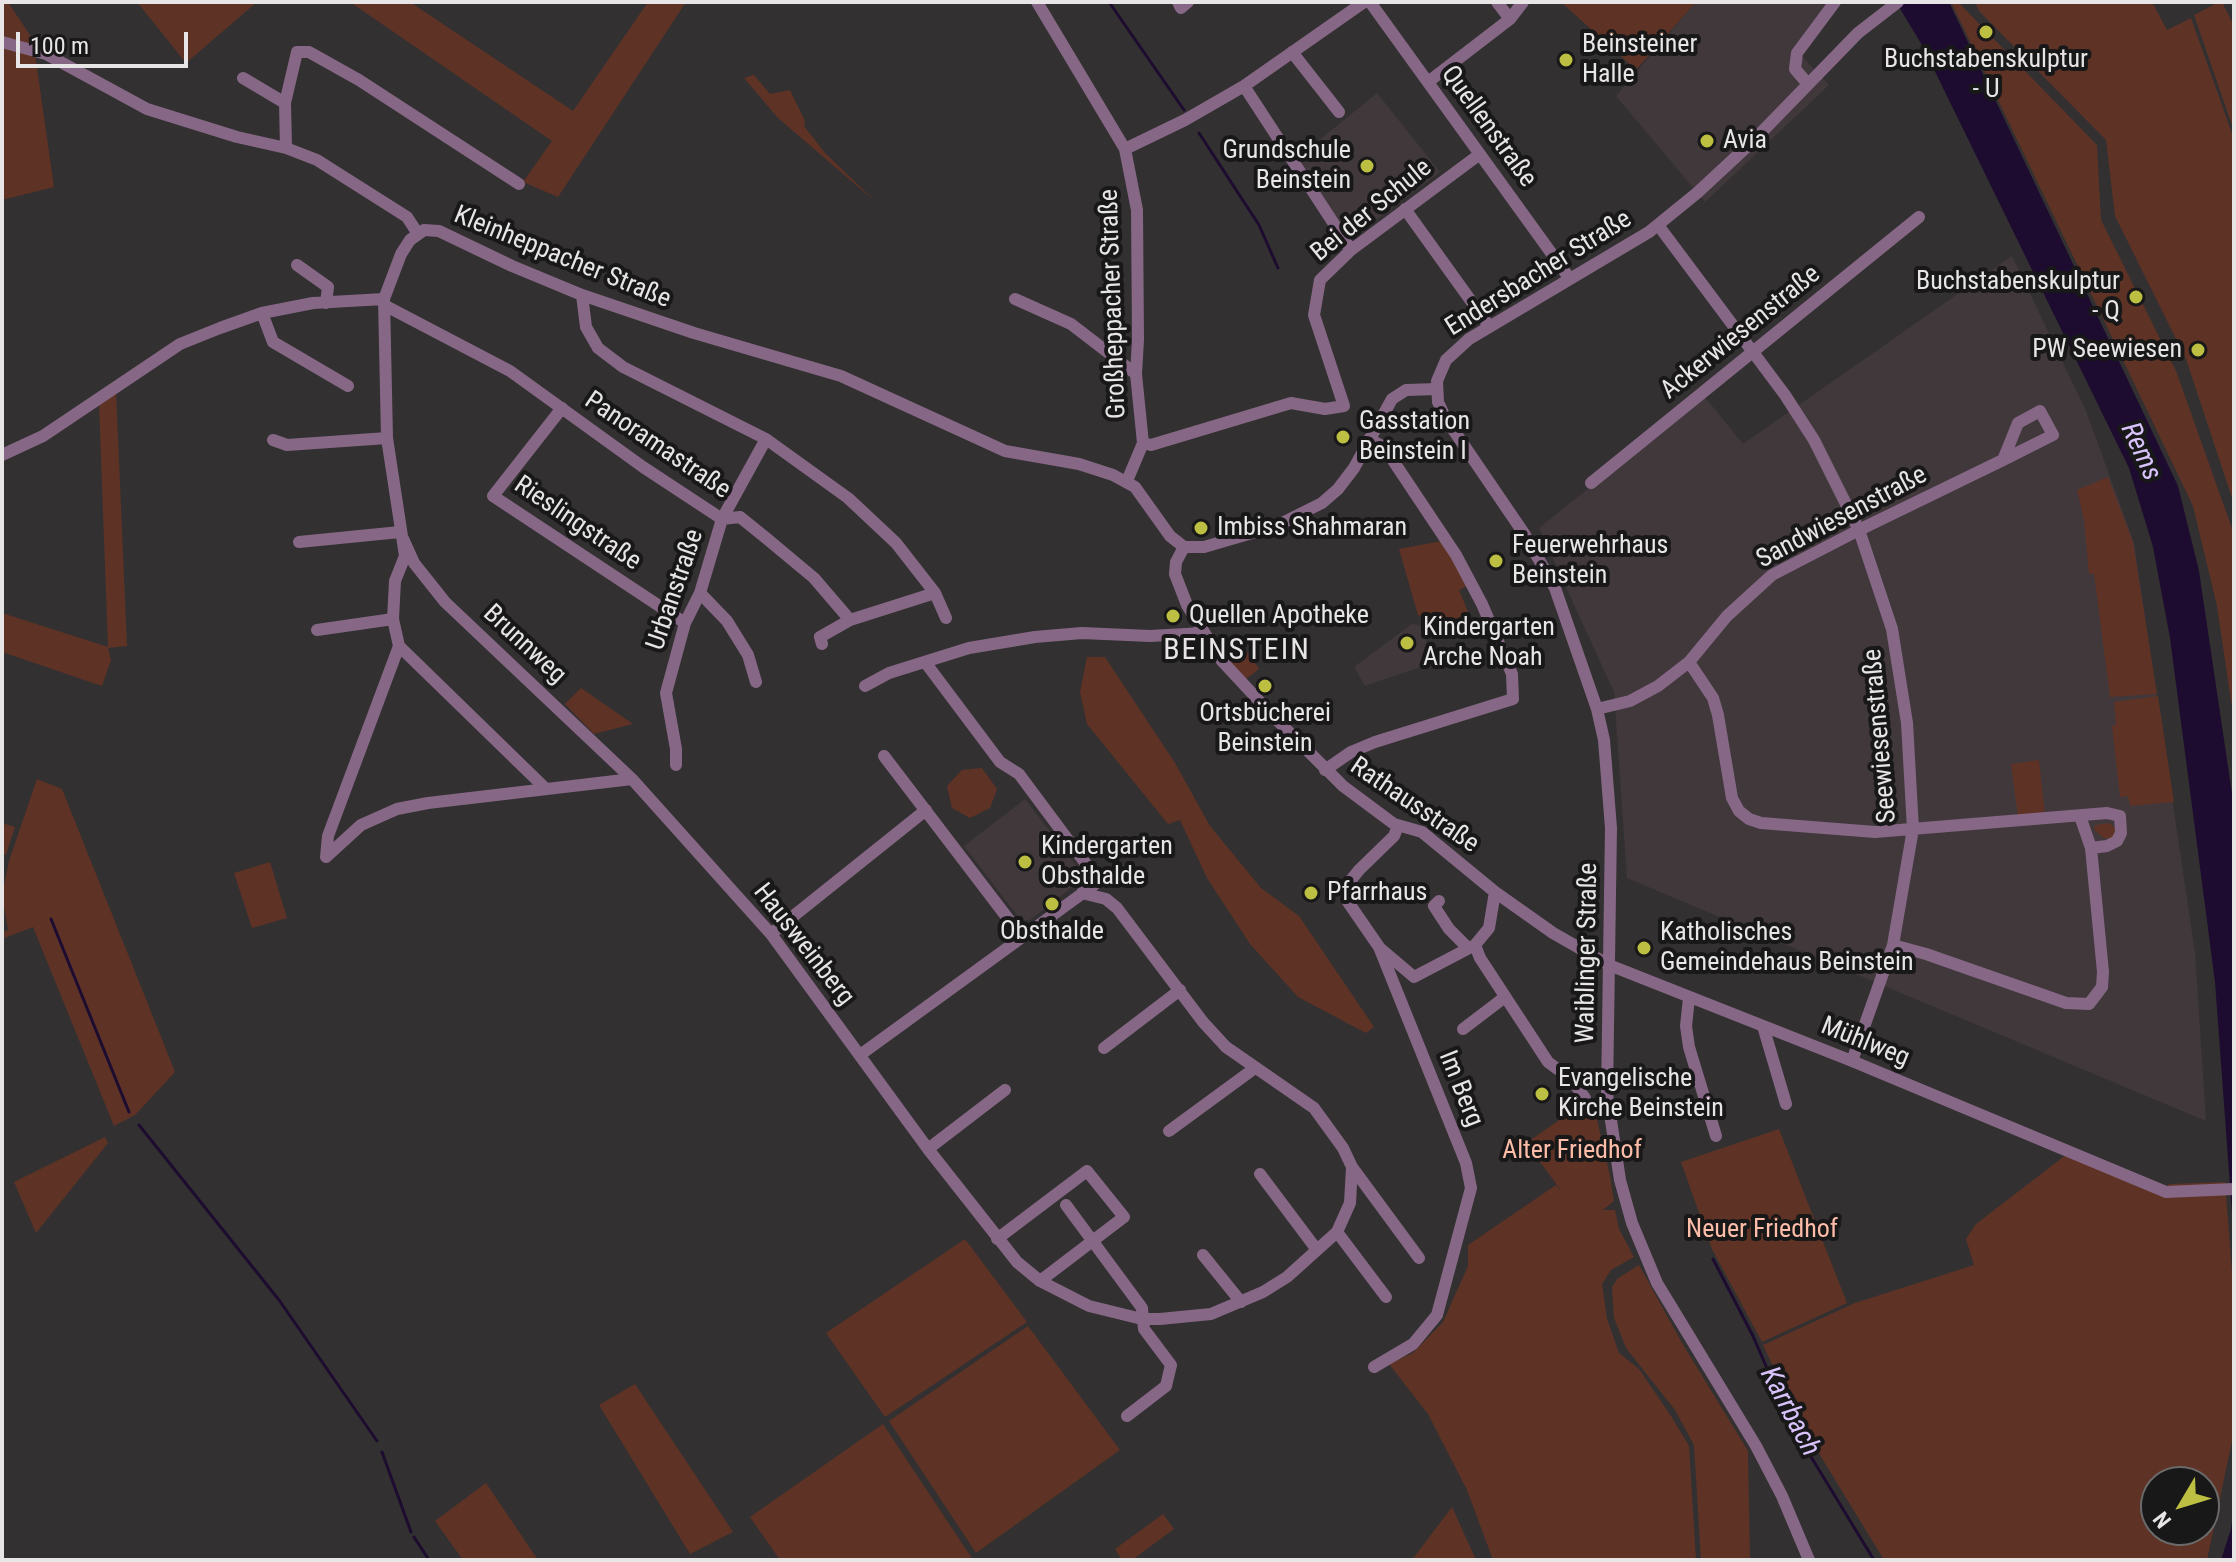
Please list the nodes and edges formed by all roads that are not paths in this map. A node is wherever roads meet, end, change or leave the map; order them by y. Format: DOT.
graph roads {
  1 [pos="1037,2"];
  2 [pos="1178,2"];
  3 [pos="1188,2"];
  4 [pos="1367,2"];
  5 [pos="1497,2"];
  6 [pos="1523,2"];
  7 [pos="1835,2"];
  8 [pos="1894,5"];
  9 [pos="1510,19"];
  10 [pos="2,42"];
  11 [pos="1292,52"];
  12 [pos="243,78"];
  13 [pos="1428,82"];
  14 [pos="1807,83"];
  15 [pos="1244,86"];
  16 [pos="285,103"];
  17 [pos="1339,112"];
  18 [pos="286,148"];
  19 [pos="1125,149"];
  20 [pos="1480,154"];
  21 [pos="519,184"];
  22 [pos="1405,209"];
  23 [pos="1919,217"];
  24 [pos="1658,225"];
  25 [pos="418,234"];
  26 [pos="1351,250"];
  27 [pos="297,265"];
  28 [pos="1570,279"];
  29 [pos="582,295"];
  30 [pos="1015,299"];
  31 [pos="384,302"];
  32 [pos="326,303"];
  33 [pos="262,313"];
  34 [pos="1489,326"];
  35 [pos="1754,352"];
  36 [pos="1136,374"];
  37 [pos="348,386"];
  38 [pos="1437,389"];
  39 [pos="562,408"];
  40 [pos="387,438"];
  41 [pos="766,439"];
  42 [pos="1369,439"];
  43 [pos="273,440"];
  44 [pos="1143,443"];
  45 [pos="2,455"];
  46 [pos="2003,460"];
  47 [pos="1127,481"];
  48 [pos="1591,483"];
  49 [pos="722,519"];
  50 [pos="1859,530"];
  51 [pos="400,532"];
  52 [pos="299,542"];
  53 [pos="1184,547"];
  54 [pos="700,593"];
  55 [pos="935,593"];
  56 [pos="946,618"];
  57 [pos="393,619"];
  58 [pos="850,620"];
  59 [pos="685,623"];
  60 [pos="317,630"];
  61 [pos="1203,633"];
  62 [pos="822,644"];
  63 [pos="399,646"];
  64 [pos="925,662"];
  65 [pos="1689,662"];
  66 [pos="756,682"];
  67 [pos="865,686"];
  68 [pos="1597,709"];
  69 [pos="884,756"];
  70 [pos="676,765"];
  71 [pos="1325,770"];
  72 [pos="632,779"];
  73 [pos="545,788"];
  74 [pos="926,810"];
  75 [pos="2080,816"];
  76 [pos="332,825"];
  77 [pos="1398,826"];
  78 [pos="356,829"];
  79 [pos="1913,829"];
  80 [pos="2091,848"];
  81 [pos="1495,892"];
  82 [pos="1082,893"];
  83 [pos="1439,901"];
  84 [pos="771,934"];
  85 [pos="1022,937"];
  86 [pos="1893,945"];
  87 [pos="1472,946"];
  88 [pos="1379,947"];
  89 [pos="1609,965"];
  90 [pos="1180,990"];
  91 [pos="1505,997"];
  92 [pos="1689,998"];
  93 [pos="1763,1026"];
  94 [pos="1463,1029"];
  95 [pos="1104,1048"];
  96 [pos="860,1055"];
  97 [pos="1852,1061"];
  98 [pos="1255,1068"];
  99 [pos="1005,1090"];
  100 [pos="1585,1098"];
  101 [pos="1786,1104"];
  102 [pos="1169,1131"];
  103 [pos="1716,1136"];
  104 [pos="928,1149"];
  105 [pos="1352,1167"];
  106 [pos="1260,1174"];
  107 [pos="2230,1190"];
  108 [pos="1066,1205"];
  109 [pos="1337,1232"];
  110 [pos="997,1239"];
  111 [pos="1092,1241"];
  112 [pos="1317,1250"];
  113 [pos="1203,1255"];
  114 [pos="1419,1258"];
  115 [pos="1040,1281"];
  116 [pos="1386,1297"];
  117 [pos="1241,1302"];
  118 [pos="1142,1319"];
  119 [pos="1374,1367"];
  120 [pos="1127,1416"];
  121 [pos="1809,1560"];
  1 -- 19 [label="street, Großheppacher Straße"];
  2 -- 3 [label="street"];
  4 -- 11 [label="street"];
  4 -- 13 [label="street, Quellenstraße"];
  5 -- 9 [label="street"];
  6 -- 9 [label="street"];
  7 -- 14 [label="street"];
  8 -- 14 [label="street, Endersbacher Straße"];
  9 -- 13 [label="street"];
  10 -- 18 [label="street, Kleinheppacher Straße"];
  11 -- 15 [label="street"];
  11 -- 17 [label="street"];
  12 -- 16 [label="street"];
  13 -- 20 [label="street, Quellenstraße"];
  14 -- 24 [label="street, Endersbacher Straße"];
  15 -- 19 [label="street"];
  15 -- 26 [label="street"];
  16 -- 18 [label="street"];
  16 -- 21 [label="street"];
  18 -- 25 [label="street, Kleinheppacher Straße"];
  19 -- 36 [label="street, Großheppacher Straße"];
  20 -- 22 [label="street, Bei der Schule"];
  20 -- 28 [label="street, Quellenstraße"];
  22 -- 26 [label="street, Bei der Schule"];
  22 -- 34 [label="street"];
  23 -- 35 [label="street, Ackerwiesenstraße"];
  24 -- 28 [label="street, Endersbacher Straße"];
  24 -- 35 [label="street, Seewiesenstraße"];
  25 -- 29 [label="street, Kleinheppacher Straße"];
  25 -- 31 [label="street, Brunnweg"];
  26 -- 44 [label="street, Bei der Schule"];
  27 -- 32 [label="street"];
  28 -- 34 [label="street, Endersbacher Straße"];
  29 -- 41 [label="street"];
  29 -- 47 [label="street, Kleinheppacher Straße"];
  30 -- 36 [label="street"];
  31 -- 32 [label="street"];
  31 -- 39 [label="street, Panoramastraße"];
  31 -- 40 [label="street, Brunnweg"];
  32 -- 33 [label="street"];
  33 -- 37 [label="street"];
  33 -- 45 [label="street"];
  34 -- 38 [label="street, Endersbacher Straße"];
  35 -- 48 [label="street, Ackerwiesenstraße"];
  35 -- 50 [label="street, Seewiesenstraße"];
  36 -- 44 [label="street, Großheppacher Straße"];
  38 -- 42 [label="street"];
  38 -- 68 [label="street, Waiblinger Straße"];
  39 -- 49 [label="street, Panoramastraße"];
  39 -- 59 [label="street, Rieslingstraße"];
  40 -- 43 [label="street"];
  40 -- 51 [label="street, Brunnweg"];
  41 -- 49 [label="street, Urbanstraße"];
  41 -- 55 [label="street"];
  42 -- 53 [label="street"];
  42 -- 71 [label="street"];
  44 -- 47 [label="street, Großheppacher Straße"];
  46 -- 50 [label="street, Sandwiesenstraße"];
  47 -- 53 [label="street"];
  49 -- 54 [label="street, Urbanstraße"];
  49 -- 58 [label="street, Panoramastraße"];
  50 -- 65 [label="street, Sandwiesenstraße"];
  50 -- 79 [label="street, Seewiesenstraße"];
  51 -- 52 [label="street"];
  51 -- 57 [label="street, Brunnweg"];
  51 -- 72 [label="street, Brunnweg"];
  53 -- 61 [label="street, Rathausstraße"];
  54 -- 59 [label="street, Urbanstraße"];
  54 -- 66 [label="street"];
  55 -- 56 [label="street"];
  55 -- 58 [label="street"];
  57 -- 60 [label="street"];
  57 -- 63 [label="street, Brunnweg"];
  58 -- 62 [label="street"];
  59 -- 70 [label="street, Urbanstraße"];
  61 -- 64 [label="street"];
  61 -- 71 [label="street, Rathausstraße"];
  63 -- 73 [label="street"];
  63 -- 76 [label="street"];
  64 -- 67 [label="street"];
  64 -- 82 [label="street"];
  65 -- 68 [label="street, Sandwiesenstraße"];
  65 -- 79 [label="street"];
  68 -- 89 [label="street, Waiblinger Straße"];
  69 -- 74 [label="street"];
  71 -- 77 [label="street, Rathausstraße"];
  72 -- 73 [label="street"];
  72 -- 84 [label="street, Hausweinberg"];
  73 -- 78 [label="street"];
  74 -- 84 [label="street"];
  74 -- 85 [label="street"];
  75 -- 79 [label="street"];
  75 -- 80 [label="street"];
  75 -- 80 [label="street"];
  76 -- 78 [label="street"];
  76 -- 78 [label="street"];
  77 -- 81 [label="street, Rathausstraße"];
  77 -- 88 [label="street, Im Berg"];
  79 -- 86 [label="street, Seewiesenstraße"];
  80 -- 86 [label="street"];
  81 -- 87 [label="street"];
  81 -- 89 [label="street, Mühlweg"];
  82 -- 85 [label="street"];
  82 -- 90 [label="street"];
  83 -- 87 [label="street"];
  84 -- 96 [label="street, Hausweinberg"];
  85 -- 96 [label="street"];
  86 -- 97 [label="street, Seewiesenstraße"];
  87 -- 88 [label="street"];
  87 -- 91 [label="street"];
  88 -- 119 [label="street, Im Berg"];
  89 -- 92 [label="street, Mühlweg"];
  89 -- 121 [label="street, Waiblinger Straße"];
  90 -- 95 [label="street"];
  90 -- 98 [label="street"];
  91 -- 94 [label="street"];
  91 -- 100 [label="street"];
  92 -- 93 [label="street, Mühlweg"];
  92 -- 103 [label="street"];
  93 -- 97 [label="street, Mühlweg"];
  93 -- 101 [label="street"];
  96 -- 104 [label="street, Hausweinberg"];
  97 -- 107 [label="street, Mühlweg"];
  98 -- 102 [label="street"];
  98 -- 105 [label="street"];
  99 -- 104 [label="street"];
  104 -- 110 [label="street, Hausweinberg"];
  105 -- 109 [label="street, Hausweinberg"];
  105 -- 114 [label="street"];
  106 -- 112 [label="street"];
  108 -- 111 [label="street"];
  109 -- 112 [label="street, Hausweinberg"];
  109 -- 116 [label="street"];
  110 -- 111 [label="street"];
  110 -- 115 [label="street, Hausweinberg"];
  111 -- 115 [label="street"];
  111 -- 118 [label="street"];
  112 -- 117 [label="street, Hausweinberg"];
  113 -- 117 [label="street"];
  115 -- 118 [label="street, Hausweinberg"];
  117 -- 118 [label="street, Hausweinberg"];
  118 -- 120 [label="street"];
}
